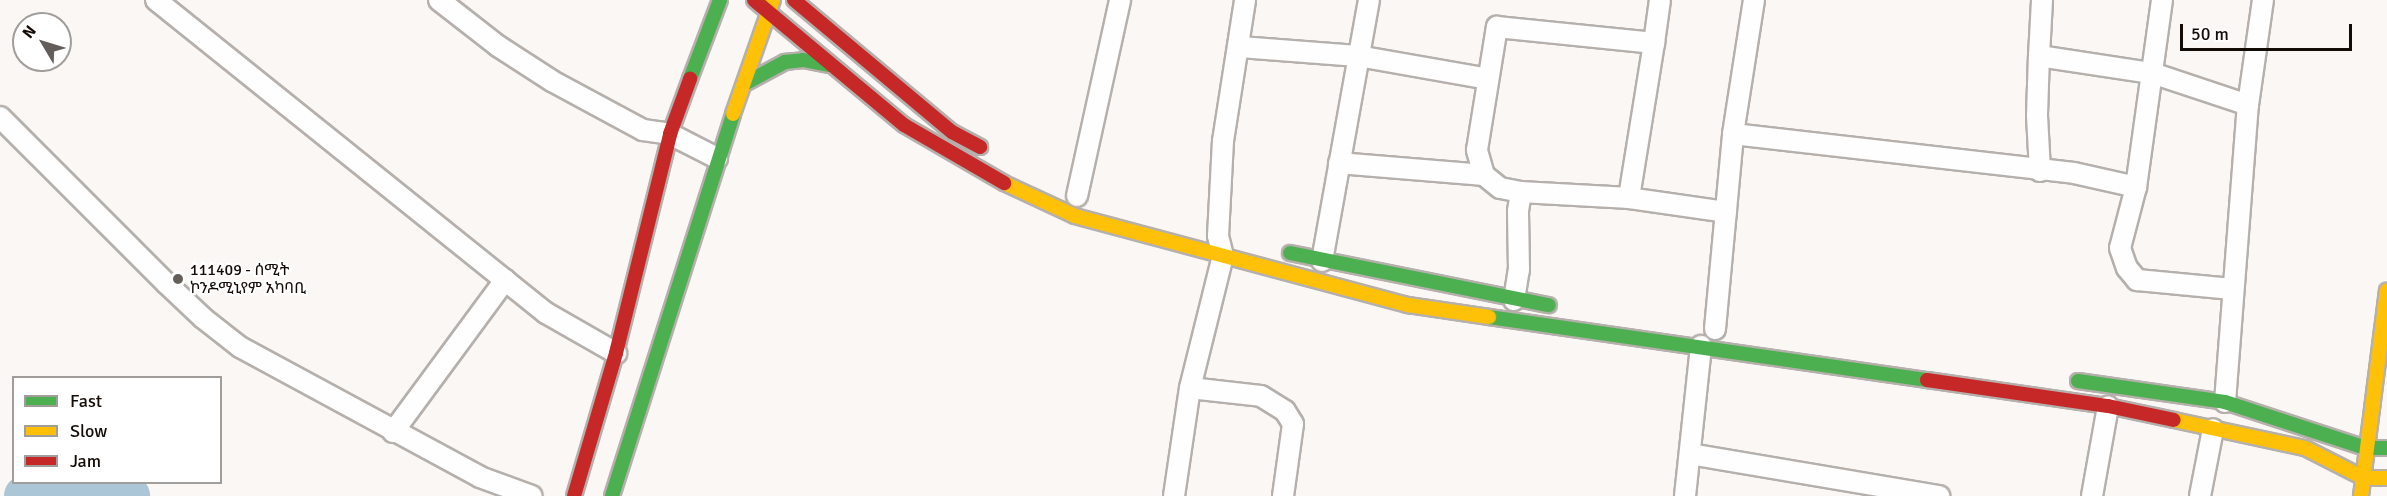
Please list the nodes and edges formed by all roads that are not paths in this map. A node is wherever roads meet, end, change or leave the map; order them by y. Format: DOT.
graph roads {
  1 [pos="156,0"];
  2 [pos="439,0"];
  3 [pos="720,0"];
  4 [pos="754,0"];
  5 [pos="794,0"];
  6 [pos="1120,0"];
  7 [pos="1245,0"];
  8 [pos="1369,0"];
  9 [pos="1660,0"];
  10 [pos="1754,0"];
  11 [pos="2042,0"];
  12 [pos="2162,0"];
  13 [pos="2263,0"];
  14 [pos="770,6"];
  15 [pos="1654,43"];
  16 [pos="1240,47"];
  17 [pos="1358,56"];
  18 [pos="2039,56"];
  19 [pos="829,65"];
  20 [pos="2152,73"];
  21 [pos="1488,79"];
  22 [pos="744,84"];
  23 [pos="2248,105"];
  24 [pos="0,117"];
  25 [pos="670,134"];
  26 [pos="1734,134"];
  27 [pos="992,154"];
  28 [pos="717,158"];
  29 [pos="1340,163"];
  30 [pos="2040,171"];
  31 [pos="1484,175"];
  32 [pos="2136,187"];
  33 [pos="1521,192"];
  34 [pos="1078,195"];
  35 [pos="1629,198"];
  36 [pos="1726,212"];
  37 [pos="1220,241"];
  38 [pos="1276,250"];
  39 [pos="1322,261"];
  40 [pos="505,280"];
  41 [pos="2233,289"];
  42 [pos="2387,291"];
  43 [pos="1515,300"];
  44 [pos="1562,307"];
  45 [pos="1711,333"];
  46 [pos="616,353"];
  47 [pos="2065,379"];
  48 [pos="1190,388"];
  49 [pos="2224,402"];
  50 [pos="2108,406"];
  51 [pos="2213,429"];
  52 [pos="393,432"];
  53 [pos="2366,448"];
  54 [pos="2387,448"];
  55 [pos="1690,454"];
  56 [pos="2364,478"];
  57 [pos="2387,478"];
  58 [pos="532,496"];
  59 [pos="574,496"];
  60 [pos="612,496"];
  61 [pos="1174,496"];
  62 [pos="1283,496"];
  63 [pos="1685,496"];
  64 [pos="1939,496"];
  65 [pos="2092,496"];
  66 [pos="2200,496"];
  67 [pos="2361,496"];
  1 -- 40 [label="street"];
  2 -- 25 [label="street"];
  3 -- 25 [label="main road"];
  4 -- 14 [label="main road"];
  5 -- 27 [label="main road"];
  6 -- 34 [label="street"];
  7 -- 16 [label="street"];
  8 -- 17 [label="street"];
  9 -- 15 [label="street"];
  10 -- 26 [label="street"];
  11 -- 18 [label="street"];
  12 -- 20 [label="street"];
  13 -- 23 [label="street"];
  14 -- 19 [label="main road"];
  14 -- 22 [label="main road"];
  15 -- 21 [label="street"];
  15 -- 35 [label="street"];
  16 -- 17 [label="street"];
  16 -- 37 [label="street"];
  17 -- 21 [label="street"];
  17 -- 29 [label="street"];
  18 -- 20 [label="street"];
  18 -- 30 [label="street"];
  19 -- 22 [label="main road"];
  19 -- 37 [label="main road"];
  20 -- 23 [label="street"];
  20 -- 32 [label="street"];
  21 -- 31 [label="street"];
  22 -- 28 [label="main road"];
  23 -- 41 [label="street"];
  24 -- 52 [label="street"];
  25 -- 28 [label="street"];
  25 -- 46 [label="main road"];
  26 -- 30 [label="street"];
  26 -- 36 [label="street"];
  28 -- 60 [label="main road"];
  29 -- 31 [label="street"];
  29 -- 39 [label="street"];
  30 -- 32 [label="street"];
  31 -- 33 [label="street"];
  32 -- 41 [label="street"];
  33 -- 35 [label="street"];
  33 -- 43 [label="street"];
  35 -- 36 [label="street"];
  36 -- 45 [label="street"];
  37 -- 45 [label="main road"];
  37 -- 48 [label="street"];
  38 -- 39 [label="main road"];
  39 -- 43 [label="main road"];
  40 -- 46 [label="street"];
  40 -- 52 [label="street"];
  41 -- 49 [label="street"];
  42 -- 53 [label="main road"];
  43 -- 44 [label="main road"];
  45 -- 50 [label="main road"];
  45 -- 55 [label="street"];
  46 -- 59 [label="main road"];
  47 -- 49 [label="main road"];
  48 -- 61 [label="street"];
  48 -- 62 [label="street"];
  49 -- 53 [label="main road"];
  50 -- 51 [label="main road"];
  50 -- 65 [label="street"];
  51 -- 56 [label="main road"];
  51 -- 66 [label="street"];
  52 -- 58 [label="street"];
  53 -- 54 [label="main road"];
  53 -- 56 [label="main road"];
  55 -- 63 [label="street"];
  55 -- 64 [label="street"];
  56 -- 57 [label="main road"];
  56 -- 67 [label="main road"];
}
